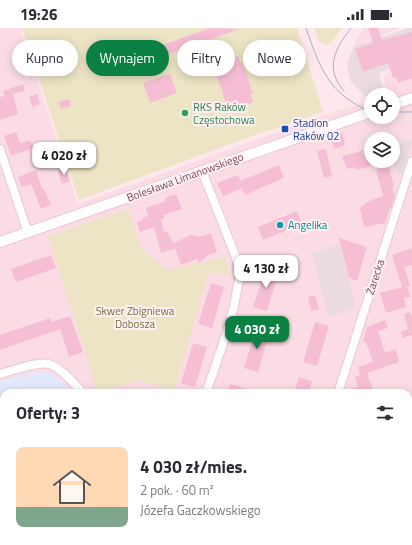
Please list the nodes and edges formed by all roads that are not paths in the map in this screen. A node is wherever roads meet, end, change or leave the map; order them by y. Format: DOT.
graph roads {
  1 [pos="412,98"];
  2 [pos="400,102"];
  3 [pos="364,114"];
  4 [pos="0,149"];
  5 [pos="412,161"];
  6 [pos="202,171"];
  7 [pos="28,233"];
  8 [pos="0,242"];
  9 [pos="0,374"];
  10 [pos="79,389"];
  11 [pos="207,389"];
  12 [pos="339,389"];
  1 -- 2 [label="street"];
  3 -- 6 [label="street, Bolesława Limanowskiego"];
  4 -- 7 [label="street"];
  5 -- 12 [label="street, Żarecka"];
  6 -- 7 [label="street, Bolesława Limanowskiego"];
  6 -- 11 [label="street"];
  7 -- 8 [label="street, Bolesława Limanowskiego"];
  9 -- 10 [label="street"];
}
